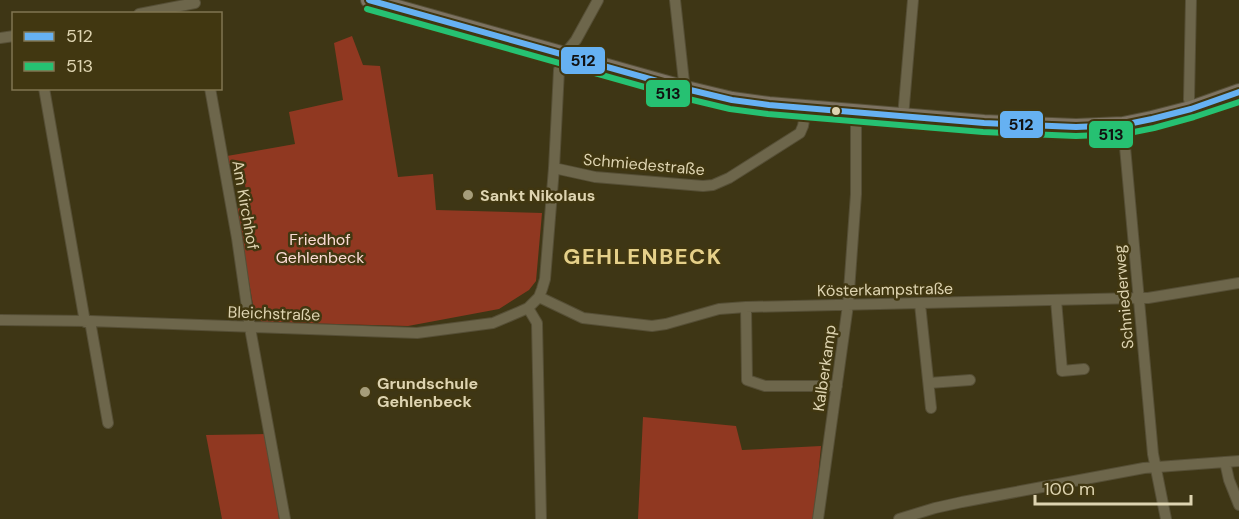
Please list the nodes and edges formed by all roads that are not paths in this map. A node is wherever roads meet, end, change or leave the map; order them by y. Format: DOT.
graph roads {
  1 [pos="598,0"];
  2 [pos="675,0"];
  3 [pos="913,0"];
  4 [pos="1191,0"];
  5 [pos="375,1"];
  6 [pos="195,6"];
  7 [pos="152,12"];
  8 [pos="564,55"];
  9 [pos="682,88"];
  10 [pos="44,90"];
  11 [pos="210,90"];
  12 [pos="1239,92"];
  13 [pos="806,109"];
  14 [pos="1191,109"];
  15 [pos="856,113"];
  16 [pos="903,117"];
  17 [pos="1123,125"];
  18 [pos="554,168"];
  19 [pos="1239,282"];
  20 [pos="539,297"];
  21 [pos="1138,298"];
  22 [pos="1056,300"];
  23 [pos="920,304"];
  24 [pos="848,306"];
  25 [pos="746,307"];
  26 [pos="528,308"];
  27 [pos="0,320"];
  28 [pos="88,321"];
  29 [pos="250,328"];
  30 [pos="1084,369"];
  31 [pos="970,380"];
  32 [pos="929,383"];
  33 [pos="837,386"];
  34 [pos="931,408"];
  35 [pos="108,423"];
  36 [pos="1239,461"];
  37 [pos="1226,462"];
  38 [pos="1157,467"];
  39 [pos="1239,505"];
  40 [pos="285,519"];
  41 [pos="541,519"];
  42 [pos="818,519"];
  43 [pos="899,519"];
  44 [pos="1166,519"];
  1 -- 8 [label="street"];
  2 -- 9 [label="street"];
  3 -- 16 [label="street"];
  4 -- 14 [label="street"];
  5 -- 8 [label="main road"];
  6 -- 7 [label="street"];
  8 -- 9 [label="main road"];
  8 -- 18 [label="street"];
  9 -- 13 [label="main road"];
  10 -- 28 [label="street"];
  11 -- 29 [label="street, Am Kirchhof"];
  12 -- 14 [label="main road"];
  13 -- 15 [label="main road"];
  13 -- 18 [label="street, Schmiedestraße"];
  14 -- 17 [label="main road"];
  15 -- 16 [label="main road"];
  15 -- 24 [label="street, Kalberkamp"];
  16 -- 17 [label="main road"];
  17 -- 21 [label="street, Schniederweg"];
  18 -- 20 [label="street"];
  19 -- 21 [label="street, Kösterkampstraße"];
  20 -- 25 [label="street, Kösterkampstraße"];
  20 -- 26 [label="street, Bleichstraße"];
  21 -- 22 [label="street, Kösterkampstraße"];
  21 -- 38 [label="street, Schniederweg"];
  22 -- 23 [label="street, Kösterkampstraße"];
  22 -- 30 [label="street"];
  23 -- 24 [label="street, Kösterkampstraße"];
  23 -- 32 [label="street"];
  24 -- 25 [label="street, Kösterkampstraße"];
  24 -- 33 [label="street, Kalberkamp"];
  25 -- 33 [label="street"];
  26 -- 29 [label="street, Bleichstraße"];
  26 -- 41 [label="street"];
  27 -- 28 [label="street, Bleichstraße"];
  28 -- 29 [label="street, Bleichstraße"];
  28 -- 35 [label="street"];
  29 -- 40 [label="street, Am Kirchhof"];
  31 -- 32 [label="street"];
  32 -- 34 [label="street"];
  33 -- 42 [label="street, Kalberkamp"];
  36 -- 37 [label="street"];
  37 -- 38 [label="street"];
  37 -- 39 [label="street"];
  38 -- 43 [label="street"];
  38 -- 44 [label="street, Schniederweg"];
}
